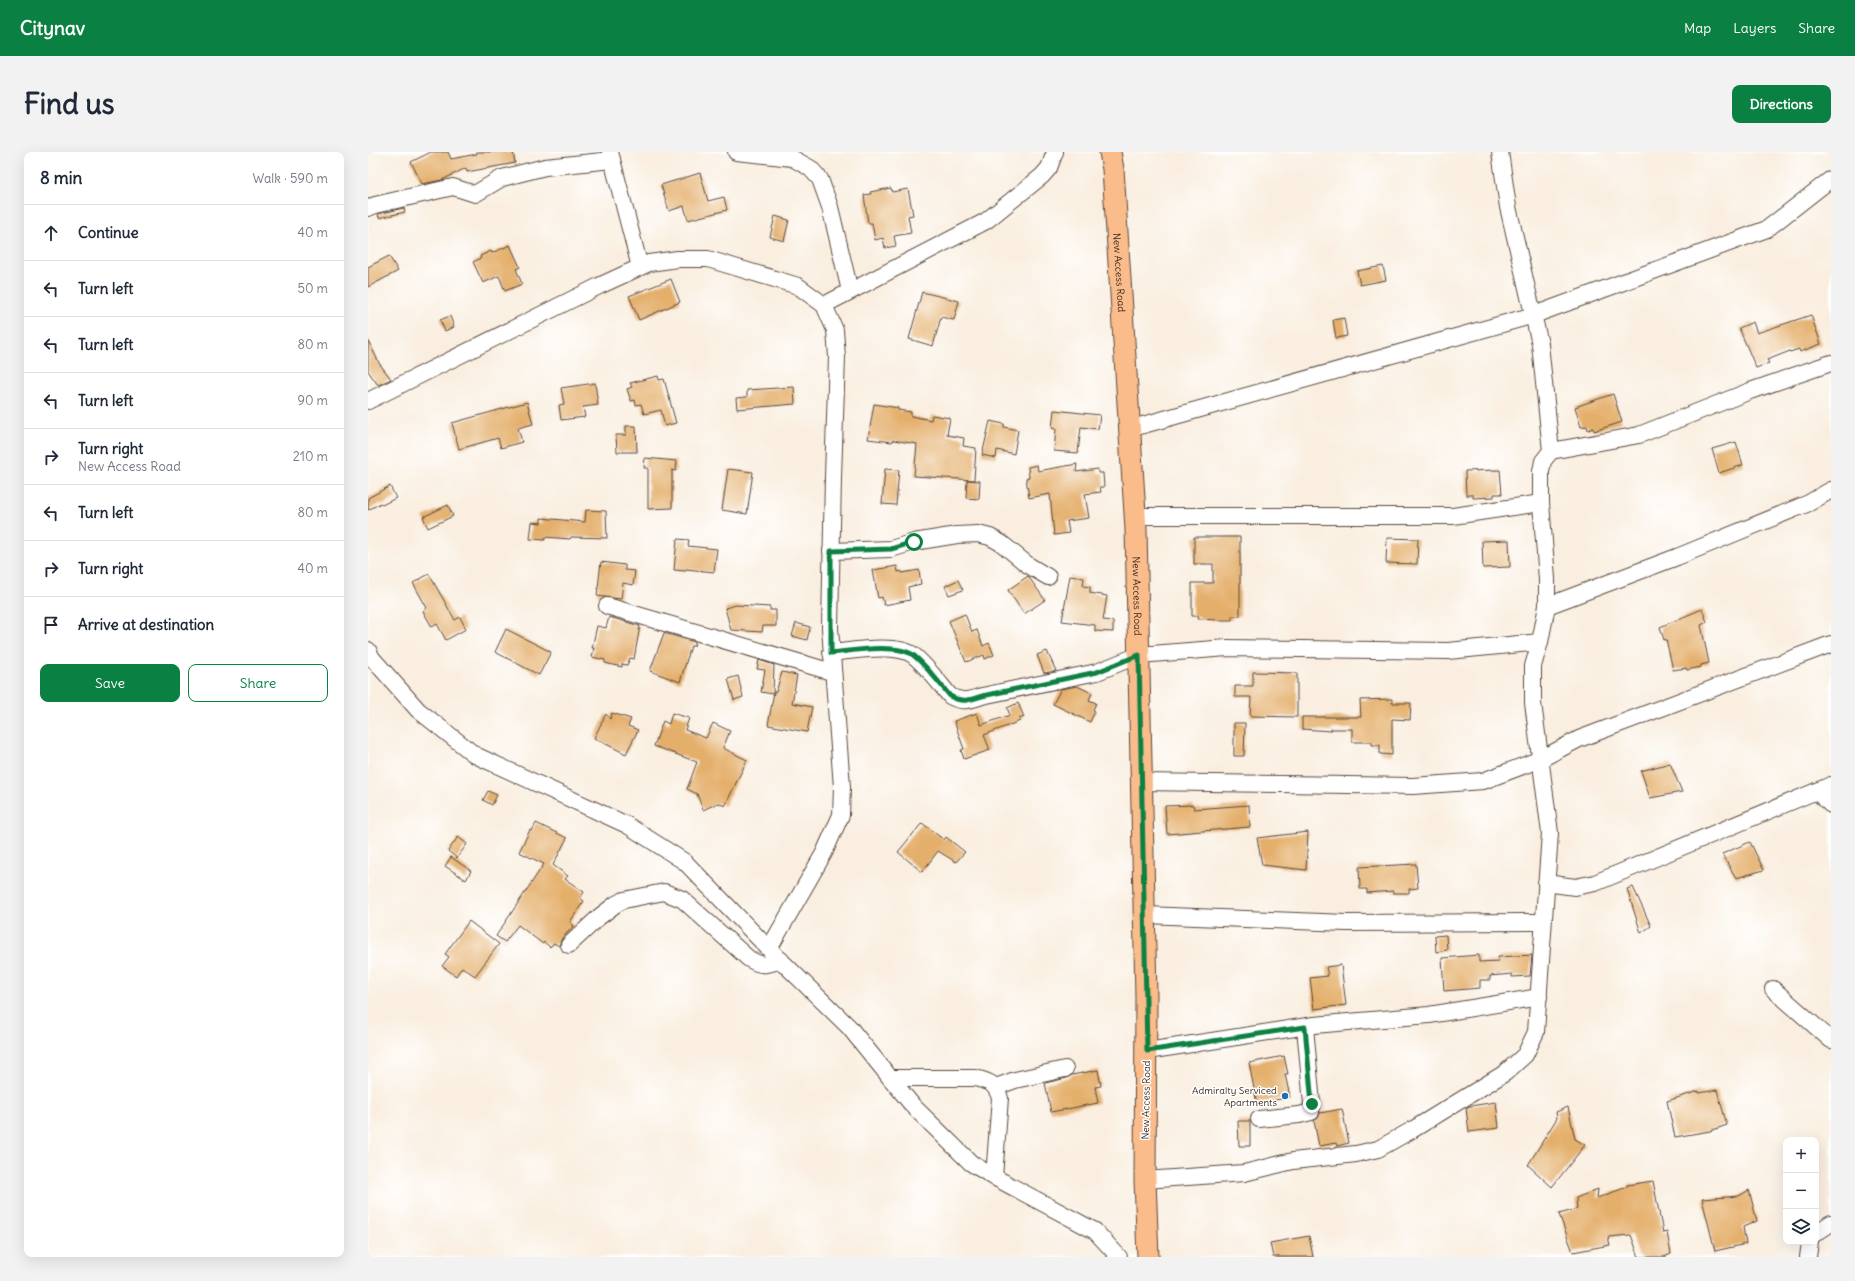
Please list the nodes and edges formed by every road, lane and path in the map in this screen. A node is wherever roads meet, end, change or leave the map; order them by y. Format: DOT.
graph roads {
  1 [pos="736,152"];
  2 [pos="1055,152"];
  3 [pos="1110,152"];
  4 [pos="1500,152"];
  5 [pos="611,156"];
  6 [pos="1831,179"];
  7 [pos="368,208"];
  8 [pos="640,267"];
  9 [pos="850,291"];
  10 [pos="824,305"];
  11 [pos="1534,315"];
  12 [pos="1831,363"];
  13 [pos="368,401"];
  14 [pos="1129,429"];
  15 [pos="1551,451"];
  16 [pos="1831,490"];
  17 [pos="1541,503"];
  18 [pos="1135,516"];
  19 [pos="831,551"];
  20 [pos="1048,577"];
  21 [pos="607,606"];
  22 [pos="1547,606"];
  23 [pos="1540,642"];
  24 [pos="1831,644"];
  25 [pos="368,650"];
  26 [pos="831,653"];
  27 [pos="1139,655"];
  28 [pos="832,672"];
  29 [pos="1541,758"];
  30 [pos="1142,782"];
  31 [pos="1831,785"];
  32 [pos="1816,791"];
  33 [pos="1831,805"];
  34 [pos="1546,883"];
  35 [pos="1145,915"];
  36 [pos="1543,922"];
  37 [pos="569,945"];
  38 [pos="769,949"];
  39 [pos="781,960"];
  40 [pos="1773,990"];
  41 [pos="1539,997"];
  42 [pos="1305,1027"];
  43 [pos="1831,1040"];
  44 [pos="1147,1051"];
  45 [pos="1065,1069"];
  46 [pos="890,1078"];
  47 [pos="996,1088"];
  48 [pos="1259,1119"];
  49 [pos="994,1177"];
  50 [pos="1145,1180"];
  51 [pos="1831,1223"];
  52 [pos="1819,1231"];
  53 [pos="1810,1245"];
  54 [pos="1119,1257"];
  55 [pos="1148,1257"];
  56 [pos="1808,1257"];
  1 -- 9 [label="street"];
  2 -- 9 [label="street"];
  3 -- 14 [label="main road, New Access Road"];
  4 -- 11 [label="street"];
  5 -- 7 [label="street"];
  5 -- 8 [label="street"];
  6 -- 11 [label="street"];
  8 -- 10 [label="street"];
  8 -- 13 [label="street"];
  9 -- 10 [label="street"];
  10 -- 19 [label="street"];
  11 -- 14 [label="street"];
  11 -- 15 [label="street"];
  12 -- 15 [label="street"];
  14 -- 18 [label="main road, New Access Road"];
  15 -- 17 [label="street"];
  16 -- 22 [label="street"];
  17 -- 18 [label="street"];
  17 -- 22 [label="street"];
  18 -- 27 [label="main road, New Access Road"];
  19 -- 20 [label="street"];
  19 -- 26 [label="street"];
  21 -- 28 [label="street"];
  22 -- 23 [label="street"];
  23 -- 27 [label="street"];
  23 -- 29 [label="street"];
  24 -- 29 [label="street"];
  25 -- 38 [label="street"];
  26 -- 27 [label="street"];
  26 -- 28 [label="street"];
  27 -- 30 [label="main road, New Access Road"];
  28 -- 38 [label="street"];
  29 -- 30 [label="street"];
  29 -- 34 [label="street"];
  30 -- 35 [label="main road, New Access Road"];
  31 -- 32 [label="street"];
  32 -- 33 [label="street"];
  32 -- 34 [label="street"];
  34 -- 36 [label="street"];
  35 -- 36 [label="street"];
  35 -- 44 [label="main road, New Access Road"];
  36 -- 41 [label="street"];
  37 -- 39 [label="street"];
  38 -- 39 [label="street"];
  39 -- 46 [label="street"];
  40 -- 43 [label="street"];
  41 -- 42 [label="street"];
  41 -- 50 [label="street"];
  42 -- 44 [label="street"];
  42 -- 48 [label="street"];
  44 -- 50 [label="main road, New Access Road"];
  45 -- 47 [label="street"];
  46 -- 47 [label="street"];
  46 -- 49 [label="street"];
  47 -- 49 [label="street"];
  49 -- 54 [label="street"];
  50 -- 55 [label="main road, New Access Road"];
  51 -- 52 [label="street"];
  53 -- 56 [label="street"];
}
